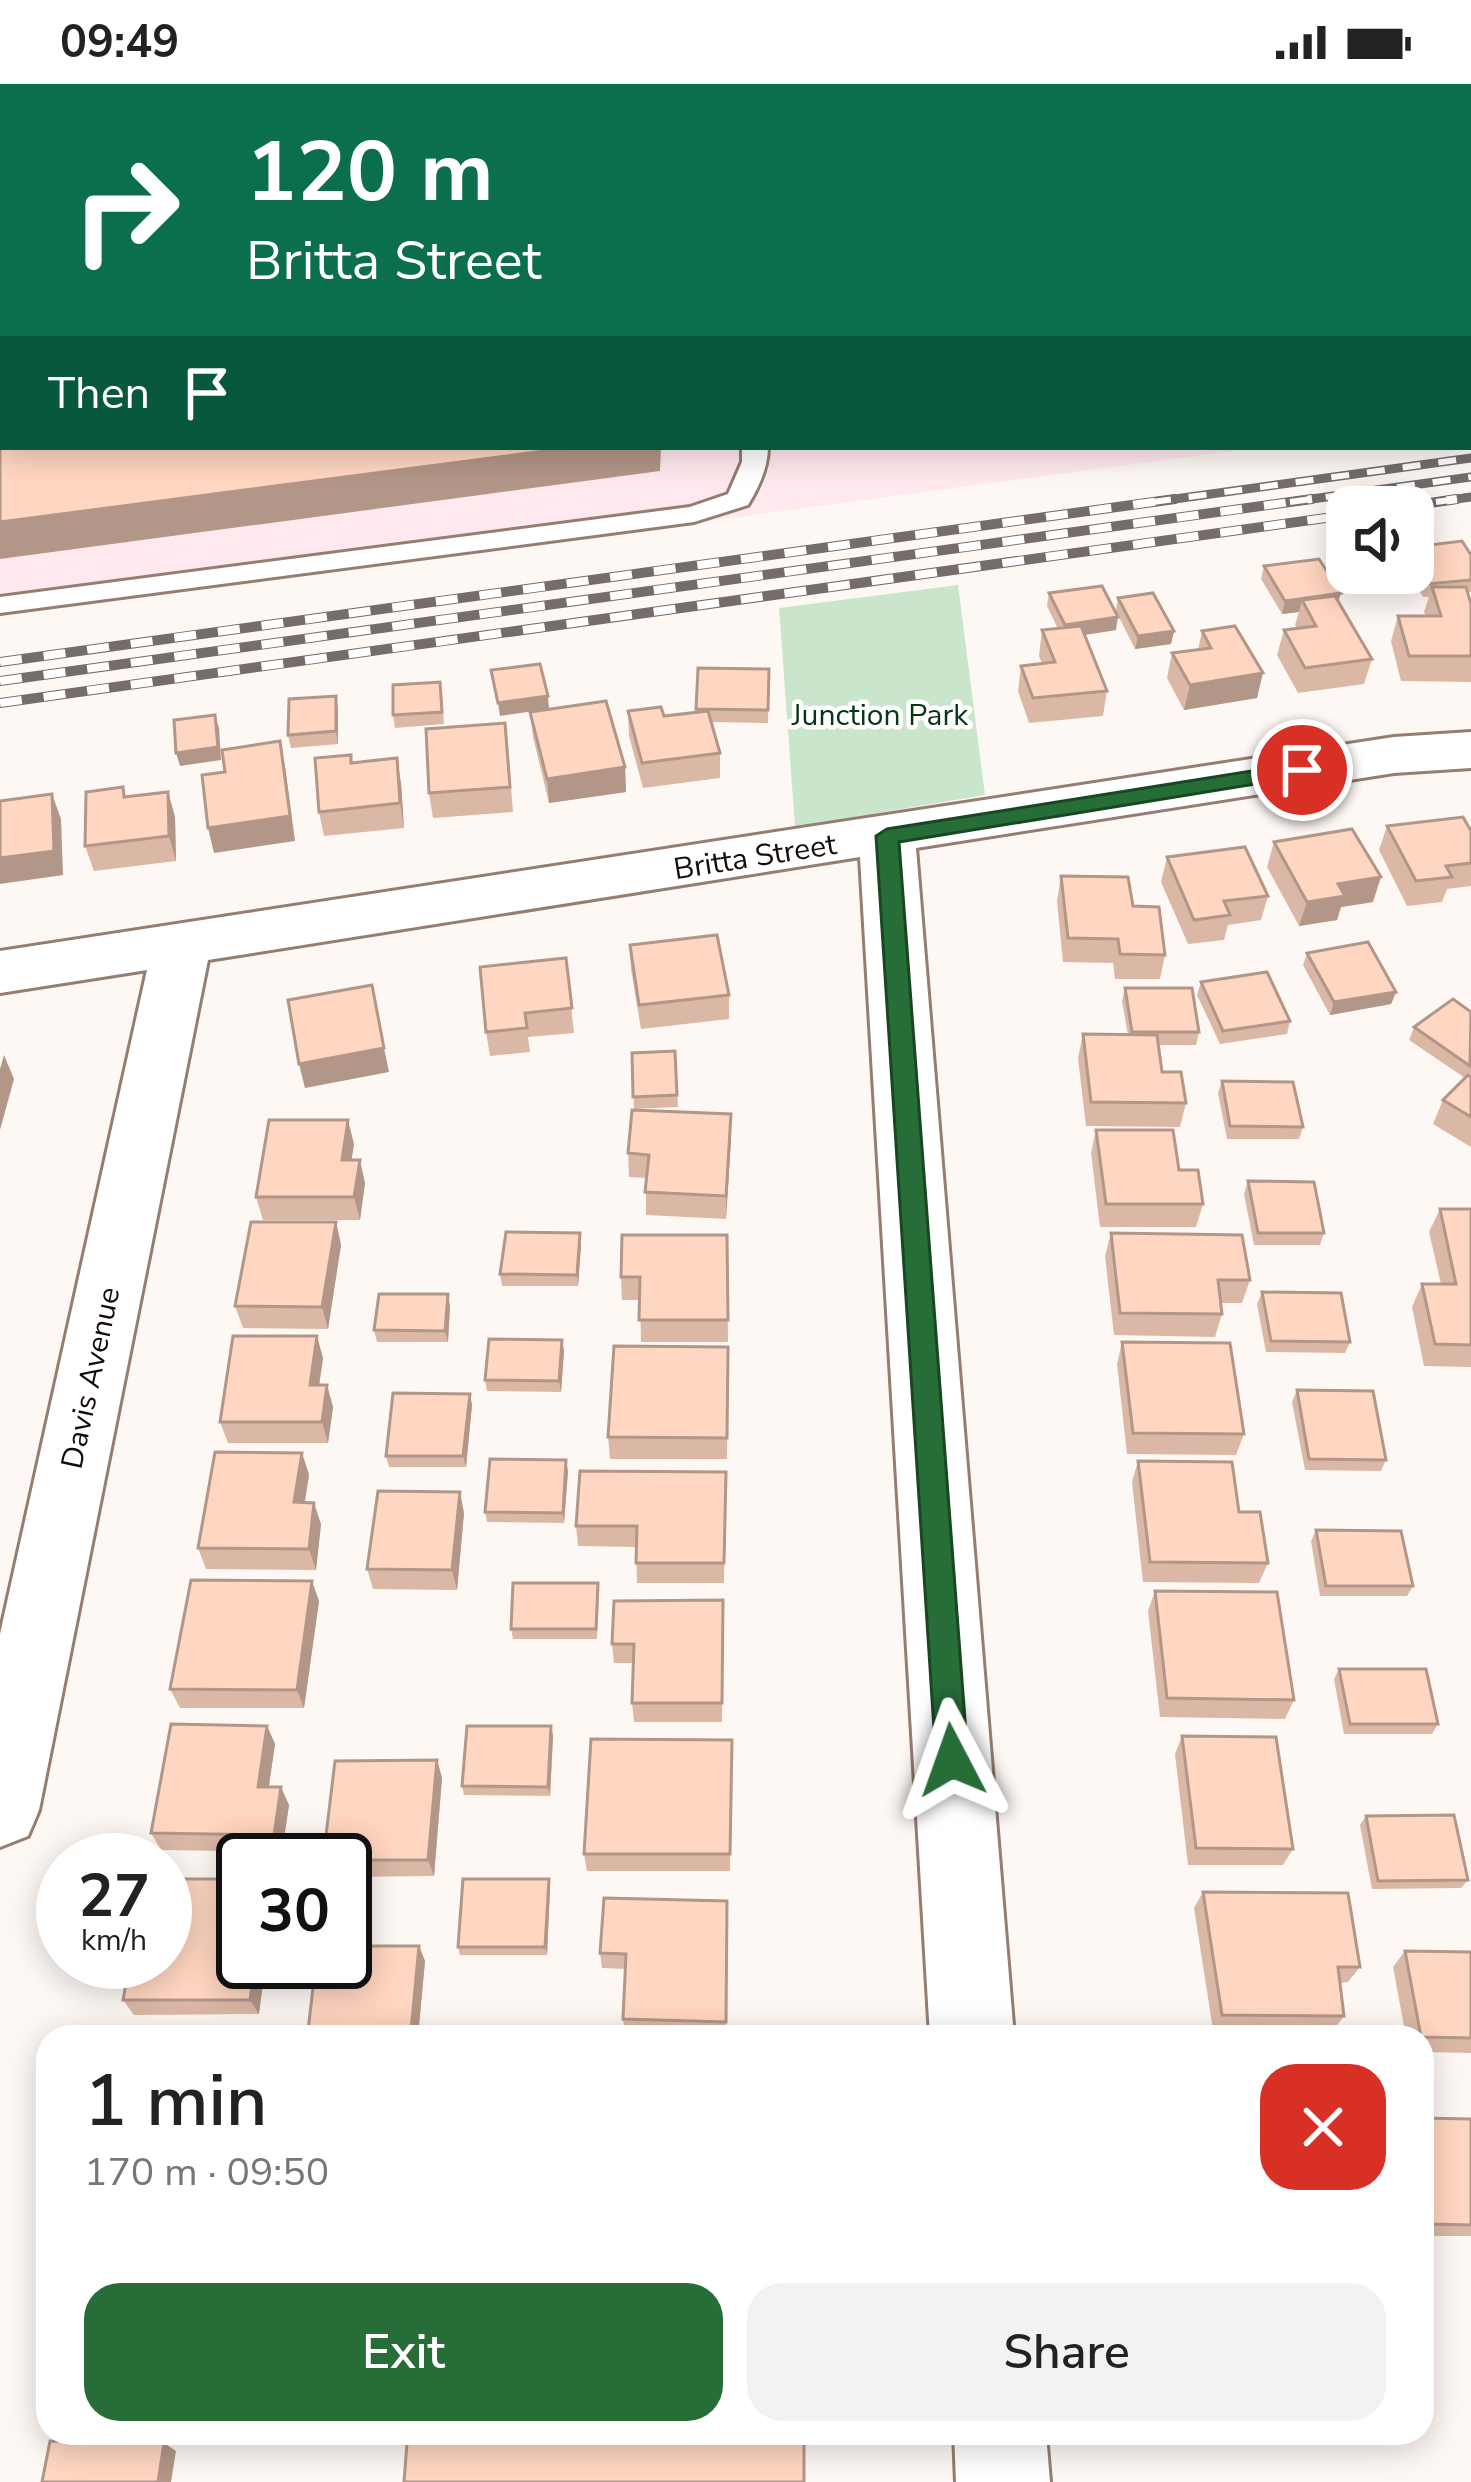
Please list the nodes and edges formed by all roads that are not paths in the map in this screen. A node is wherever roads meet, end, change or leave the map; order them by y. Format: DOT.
graph roads {
  1 [pos="755,450"];
  2 [pos="0,605"];
  3 [pos="1471,750"];
  4 [pos="887,836"];
  5 [pos="182,945"];
  6 [pos="0,972"];
  7 [pos="0,1810"];
  8 [pos="971,2025"];
  9 [pos="1001,2445"];
  10 [pos="1003,2482"];
  1 -- 2 [label="lane"];
  3 -- 4 [label="street, Britta Street"];
  4 -- 5 [label="street, Britta Street"];
  4 -- 8 [label="street"];
  5 -- 6 [label="street, Britta Street"];
  5 -- 7 [label="street, Davis Avenue"];
  9 -- 10 [label="street"];
}
